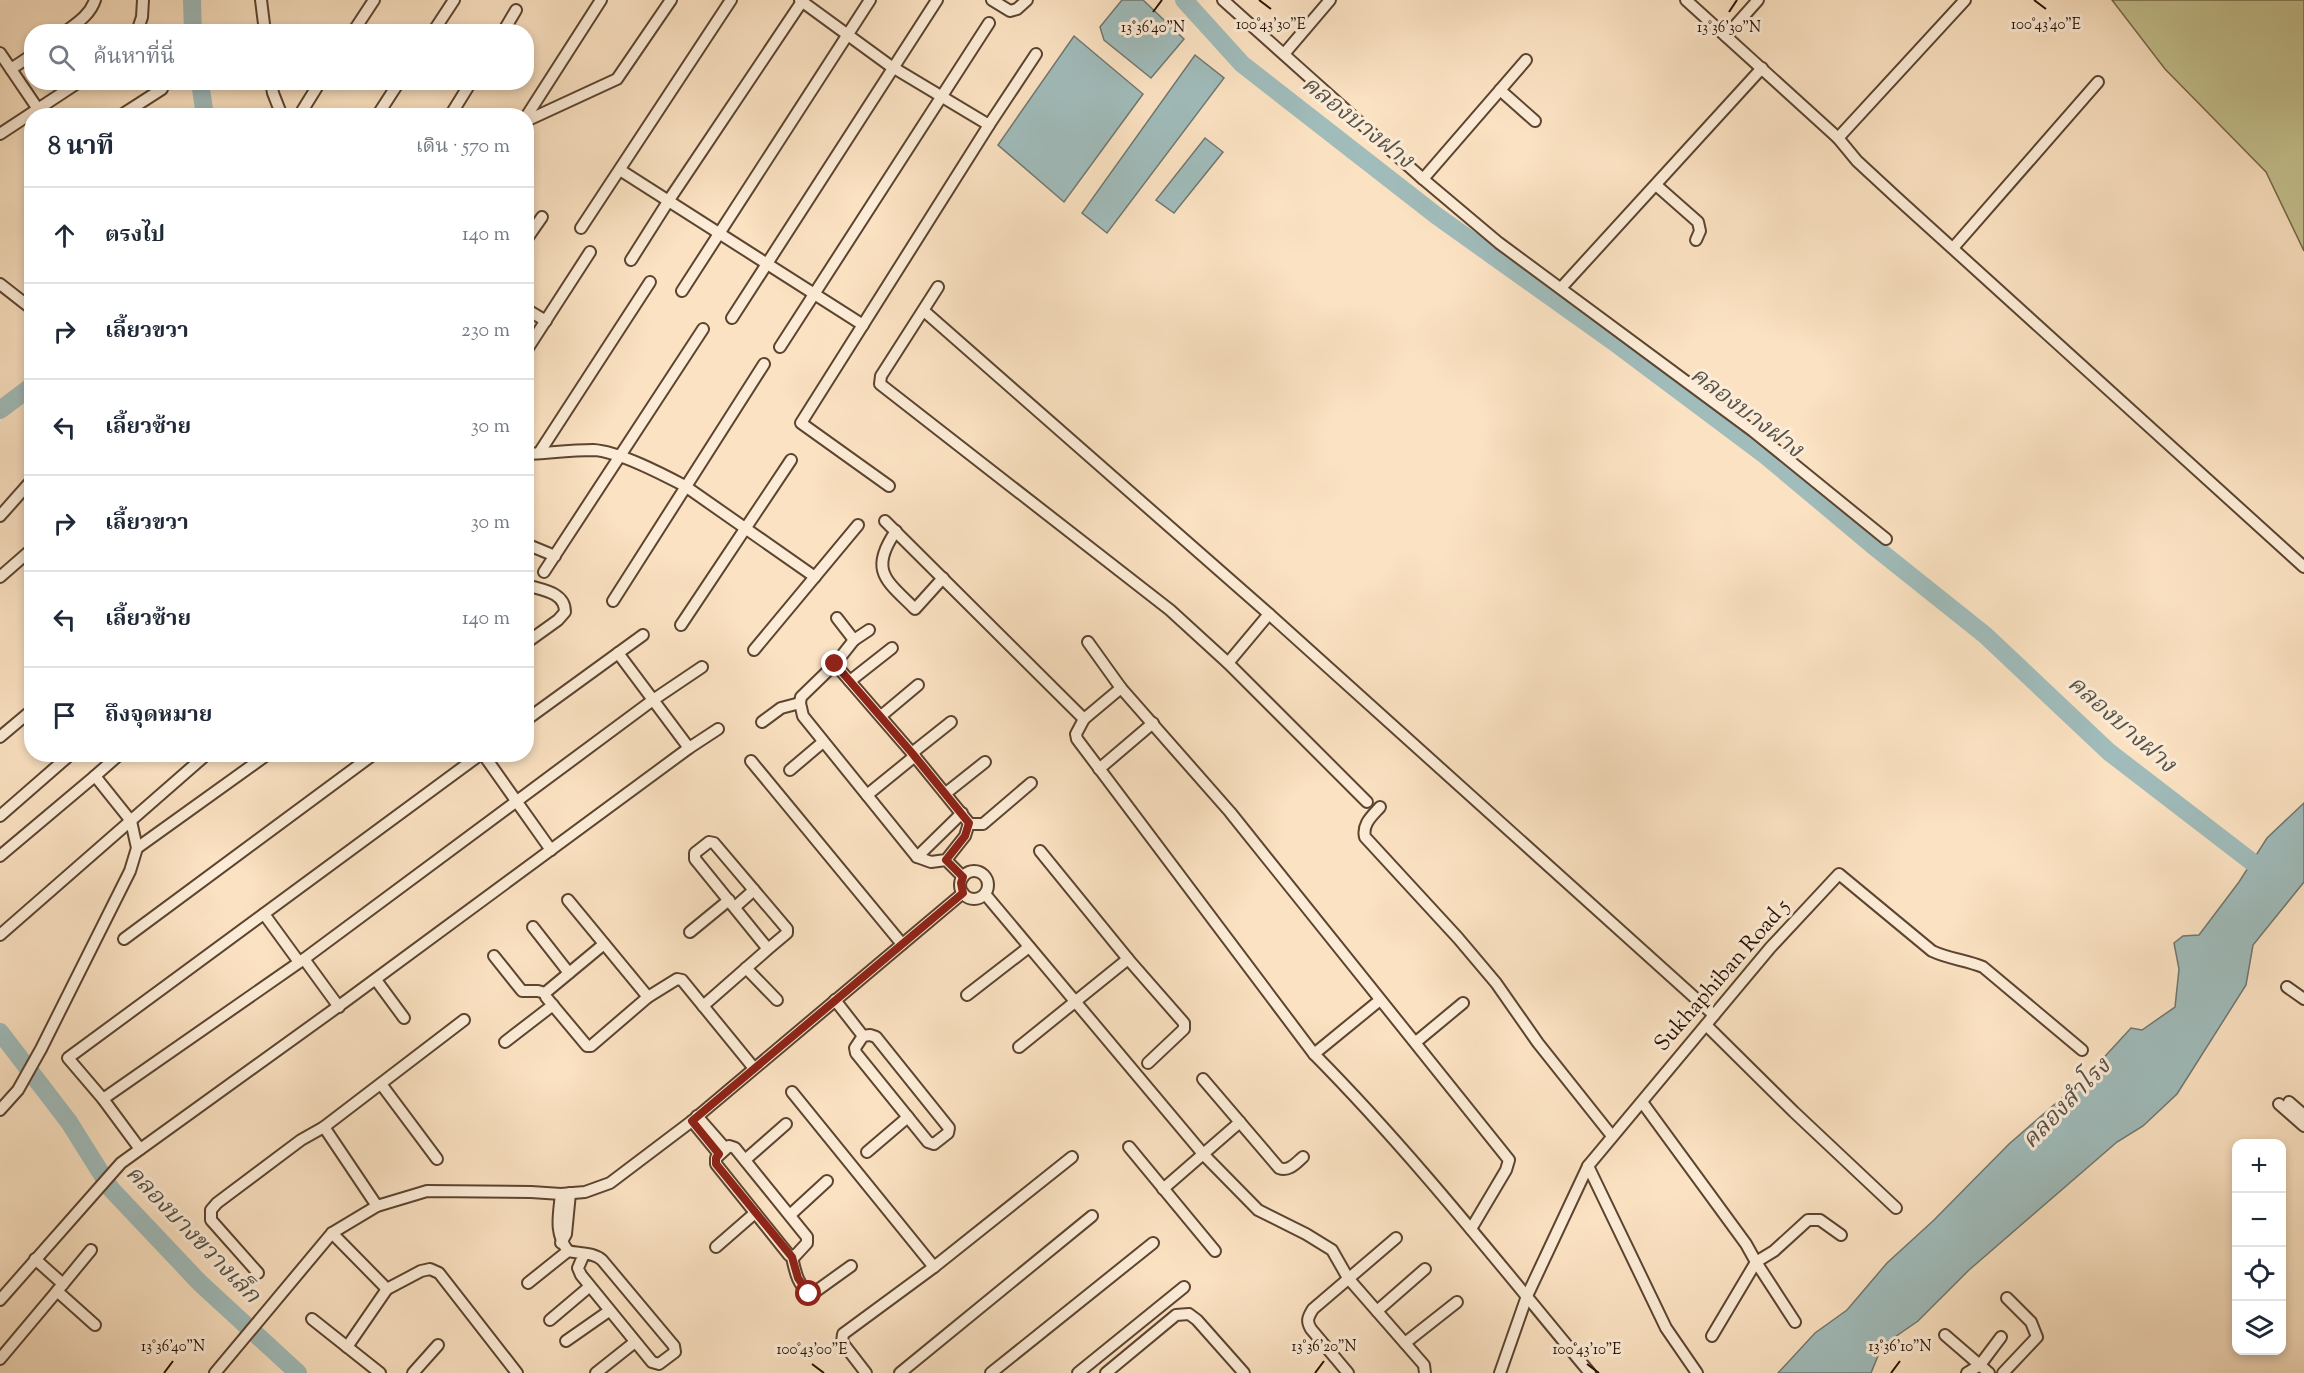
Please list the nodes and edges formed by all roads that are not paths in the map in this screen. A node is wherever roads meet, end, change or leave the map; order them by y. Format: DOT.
graph roads {
  1 [pos="95,0"];
  2 [pos="143,0"];
  3 [pos="261,0"];
  4 [pos="374,0"];
  5 [pos="454,0"];
  6 [pos="601,0"];
  7 [pos="671,0"];
  8 [pos="731,0"];
  9 [pos="870,0"];
  10 [pos="937,0"];
  11 [pos="992,0"];
  12 [pos="1027,0"];
  13 [pos="1223,0"];
  14 [pos="1330,0"];
  15 [pos="1686,0"];
  16 [pos="1758,0"];
  17 [pos="1965,0"];
  18 [pos="801,1"];
  19 [pos="516,10"];
  20 [pos="989,23"];
  21 [pos="76,24"];
  22 [pos="140,24"];
  23 [pos="264,24"];
  24 [pos="358,24"];
  25 [pos="438,24"];
  26 [pos="508,24"];
  27 [pos="847,35"];
  28 [pos="1726,36"];
  29 [pos="0,53"];
  30 [pos="1035,54"];
  31 [pos="1284,54"];
  32 [pos="24,60"];
  33 [pos="1526,60"];
  34 [pos="894,68"];
  35 [pos="1762,68"];
  36 [pos="11,69"];
  37 [pos="2098,82"];
  38 [pos="24,89"];
  39 [pos="25,90"];
  40 [pos="69,90"];
  41 [pos="159,90"];
  42 [pos="272,90"];
  43 [pos="315,90"];
  44 [pos="394,90"];
  45 [pos="466,90"];
  46 [pos="1500,90"];
  47 [pos="942,96"];
  48 [pos="37,108"];
  49 [pos="46,108"];
  50 [pos="132,108"];
  51 [pos="279,108"];
  52 [pos="304,108"];
  53 [pos="382,108"];
  54 [pos="455,108"];
  55 [pos="533,108"];
  56 [pos="534,115"];
  57 [pos="24,121"];
  58 [pos="1535,121"];
  59 [pos="989,125"];
  60 [pos="0,134"];
  61 [pos="1838,138"];
  62 [pos="620,170"];
  63 [pos="1423,179"];
  64 [pos="1656,185"];
  65 [pos="669,200"];
  66 [pos="542,216"];
  67 [pos="534,228"];
  68 [pos="581,228"];
  69 [pos="719,233"];
  70 [pos="1696,240"];
  71 [pos="1953,248"];
  72 [pos="590,252"];
  73 [pos="631,260"];
  74 [pos="767,264"];
  75 [pos="650,282"];
  76 [pos="0,284"];
  77 [pos="938,287"];
  78 [pos="1562,288"];
  79 [pos="682,291"];
  80 [pos="814,294"];
  81 [pos="24,303"];
  82 [pos="924,311"];
  83 [pos="534,314"];
  84 [pos="732,318"];
  85 [pos="546,321"];
  86 [pos="863,325"];
  87 [pos="703,329"];
  88 [pos="534,339"];
  89 [pos="780,347"];
  90 [pos="764,364"];
  91 [pos="534,453"];
  92 [pos="539,453"];
  93 [pos="621,457"];
  94 [pos="791,460"];
  95 [pos="685,486"];
  96 [pos="889,486"];
  97 [pos="24,489"];
  98 [pos="0,516"];
  99 [pos="885,521"];
  100 [pos="858,525"];
  101 [pos="746,529"];
  102 [pos="896,531"];
  103 [pos="1887,539"];
  104 [pos="534,547"];
  105 [pos="24,556"];
  106 [pos="555,556"];
  107 [pos="2304,567"];
  108 [pos="544,572"];
  109 [pos="0,577"];
  110 [pos="815,577"];
  111 [pos="942,578"];
  112 [pos="534,588"];
  113 [pos="613,601"];
  114 [pos="1269,614"];
  115 [pos="837,618"];
  116 [pos="681,625"];
  117 [pos="869,630"];
  118 [pos="643,635"];
  119 [pos="534,637"];
  120 [pos="854,640"];
  121 [pos="1088,642"];
  122 [pos="892,648"];
  123 [pos="754,650"];
  124 [pos="618,653"];
  125 [pos="1228,663"];
  126 [pos="835,664"];
  127 [pos="702,667"];
  128 [pos="850,681"];
  129 [pos="918,685"];
  130 [pos="1121,688"];
  131 [pos="653,700"];
  132 [pos="800,703"];
  133 [pos="534,714"];
  134 [pos="881,716"];
  135 [pos="24,717"];
  136 [pos="1084,719"];
  137 [pos="762,722"];
  138 [pos="951,722"];
  139 [pos="1153,723"];
  140 [pos="718,729"];
  141 [pos="0,737"];
  142 [pos="823,742"];
  143 [pos="689,748"];
  144 [pos="914,754"];
  145 [pos="751,760"];
  146 [pos="62,762"];
  147 [pos="111,762"];
  148 [pos="198,762"];
  149 [pos="257,762"];
  150 [pos="363,762"];
  151 [pos="471,762"];
  152 [pos="488,762"];
  153 [pos="985,762"];
  154 [pos="1100,769"];
  155 [pos="790,770"];
  156 [pos="95,776"];
  157 [pos="1031,783"];
  158 [pos="946,793"];
  159 [pos="867,795"];
  160 [pos="1367,801"];
  161 [pos="517,802"];
  162 [pos="1380,807"];
  163 [pos="962,813"];
  164 [pos="0,816"];
  165 [pos="131,820"];
  166 [pos="969,824"];
  167 [pos="137,849"];
  168 [pos="551,850"];
  169 [pos="1040,851"];
  170 [pos="0,856"];
  171 [pos="917,857"];
  172 [pos="946,860"];
  173 [pos="963,877"];
  174 [pos="754,890"];
  175 [pos="963,893"];
  176 [pos="985,894"];
  177 [pos="568,900"];
  178 [pos="732,904"];
  179 [pos="264,914"];
  180 [pos="533,927"];
  181 [pos="690,932"];
  182 [pos="0,935"];
  183 [pos="124,939"];
  184 [pos="604,944"];
  185 [pos="902,944"];
  186 [pos="1029,946"];
  187 [pos="768,949"];
  188 [pos="494,956"];
  189 [pos="1128,959"];
  190 [pos="302,960"];
  191 [pos="746,968"];
  192 [pos="569,973"];
  193 [pos="376,980"];
  194 [pos="2287,987"];
  195 [pos="546,993"];
  196 [pos="967,995"];
  197 [pos="648,997"];
  198 [pos="2304,999"];
  199 [pos="777,1000"];
  200 [pos="835,1000"];
  201 [pos="1380,1000"];
  202 [pos="1074,1001"];
  203 [pos="1463,1003"];
  204 [pos="553,1005"];
  205 [pos="703,1006"];
  206 [pos="339,1007"];
  207 [pos="1714,1015"];
  208 [pos="404,1018"];
  209 [pos="464,1020"];
  210 [pos="1706,1025"];
  211 [pos="863,1036"];
  212 [pos="505,1042"];
  213 [pos="1416,1042"];
  214 [pos="1019,1047"];
  215 [pos="2082,1050"];
  216 [pos="1314,1054"];
  217 [pos="1148,1063"];
  218 [pos="753,1068"];
  219 [pos="1203,1079"];
  220 [pos="381,1084"];
  221 [pos="792,1092"];
  222 [pos="104,1099"];
  223 [pos="1642,1102"];
  224 [pos="0,1110"];
  225 [pos="2304,1114"];
  226 [pos="908,1117"];
  227 [pos="695,1119"];
  228 [pos="1240,1122"];
  229 [pos="786,1124"];
  230 [pos="2304,1126"];
  231 [pos="324,1127"];
  232 [pos="1612,1136"];
  233 [pos="1130,1147"];
  234 [pos="140,1149"];
  235 [pos="722,1151"];
  236 [pos="867,1152"];
  237 [pos="1204,1155"];
  238 [pos="1072,1157"];
  239 [pos="1303,1157"];
  240 [pos="437,1159"];
  241 [pos="745,1160"];
  242 [pos="1588,1166"];
  243 [pos="827,1181"];
  244 [pos="1163,1189"];
  245 [pos="565,1194"];
  246 [pos="377,1206"];
  247 [pos="1896,1208"];
  248 [pos="755,1213"];
  249 [pos="790,1215"];
  250 [pos="1092,1216"];
  251 [pos="1471,1229"];
  252 [pos="332,1233"];
  253 [pos="1841,1235"];
  254 [pos="1396,1238"];
  255 [pos="1153,1243"];
  256 [pos="564,1247"];
  257 [pos="716,1247"];
  258 [pos="91,1250"];
  259 [pos="1215,1251"];
  260 [pos="584,1254"];
  261 [pos="792,1257"];
  262 [pos="35,1260"];
  263 [pos="1756,1262"];
  264 [pos="851,1266"];
  265 [pos="934,1267"];
  266 [pos="1425,1269"];
  267 [pos="258,1273"];
  268 [pos="1348,1278"];
  269 [pos="528,1283"];
  270 [pos="60,1287"];
  271 [pos="589,1287"];
  272 [pos="1184,1287"];
  273 [pos="387,1288"];
  274 [pos="1527,1296"];
  275 [pos="2007,1298"];
  276 [pos="0,1300"];
  277 [pos="1456,1302"];
  278 [pos="609,1311"];
  279 [pos="1377,1311"];
  280 [pos="312,1319"];
  281 [pos="550,1320"];
  282 [pos="1796,1322"];
  283 [pos="95,1325"];
  284 [pos="1945,1335"];
  285 [pos="1712,1336"];
  286 [pos="2001,1336"];
  287 [pos="566,1341"];
  288 [pos="635,1342"];
  289 [pos="1405,1343"];
  290 [pos="438,1345"];
  291 [pos="347,1347"];
  292 [pos="0,1359"];
  293 [pos="1984,1369"];
  294 [pos="215,1373"];
  295 [pos="380,1373"];
  296 [pos="413,1373"];
  297 [pos="517,1373"];
  298 [pos="596,1373"];
  299 [pos="866,1373"];
  300 [pos="900,1373"];
  301 [pos="992,1373"];
  302 [pos="1078,1373"];
  303 [pos="1106,1373"];
  304 [pos="1244,1373"];
  305 [pos="1348,1373"];
  306 [pos="1425,1373"];
  307 [pos="1500,1373"];
  308 [pos="1590,1373"];
  309 [pos="1697,1373"];
  310 [pos="1967,1373"];
  311 [pos="2003,1373"];
  1 -- 21 [label="street"];
  2 -- 22 [label="street"];
  3 -- 23 [label="street"];
  4 -- 24 [label="street"];
  5 -- 25 [label="street"];
  6 -- 55 [label="street"];
  7 -- 56 [label="street"];
  8 -- 62 [label="street"];
  9 -- 27 [label="street"];
  10 -- 34 [label="street"];
  11 -- 12 [label="street"];
  13 -- 31 [label="street"];
  14 -- 31 [label="street"];
  15 -- 28 [label="street"];
  16 -- 28 [label="street"];
  17 -- 61 [label="street"];
  18 -- 27 [label="street"];
  18 -- 65 [label="street"];
  19 -- 26 [label="street"];
  20 -- 47 [label="street"];
  27 -- 34 [label="street"];
  27 -- 69 [label="street"];
  28 -- 35 [label="street"];
  29 -- 36 [label="street"];
  30 -- 59 [label="street"];
  31 -- 63 [label="street"];
  32 -- 36 [label="street"];
  33 -- 46 [label="street"];
  34 -- 47 [label="street"];
  34 -- 74 [label="street"];
  35 -- 61 [label="street"];
  35 -- 64 [label="street"];
  36 -- 38 [label="street"];
  37 -- 71 [label="street"];
  39 -- 48 [label="street"];
  40 -- 49 [label="street"];
  41 -- 50 [label="street"];
  42 -- 51 [label="street"];
  43 -- 52 [label="street"];
  44 -- 53 [label="street"];
  45 -- 54 [label="street"];
  46 -- 58 [label="street"];
  46 -- 63 [label="street"];
  47 -- 59 [label="street"];
  47 -- 80 [label="street"];
  57 -- 60 [label="street"];
  59 -- 86 [label="street"];
  61 -- 71 [label="street"];
  62 -- 65 [label="street"];
  62 -- 68 [label="street"];
  63 -- 78 [label="street"];
  64 -- 70 [label="street"];
  64 -- 78 [label="street"];
  65 -- 69 [label="street"];
  65 -- 73 [label="street"];
  66 -- 67 [label="street"];
  69 -- 74 [label="street"];
  69 -- 79 [label="street"];
  71 -- 107 [label="street"];
  72 -- 85 [label="street"];
  74 -- 80 [label="street"];
  74 -- 84 [label="street"];
  75 -- 92 [label="street"];
  76 -- 81 [label="street"];
  77 -- 82 [label="street"];
  78 -- 103 [label="street"];
  80 -- 86 [label="street"];
  80 -- 89 [label="street"];
  82 -- 114 [label="street"];
  82 -- 125 [label="street"];
  83 -- 85 [label="street"];
  85 -- 88 [label="street"];
  86 -- 96 [label="street"];
  87 -- 93 [label="street"];
  90 -- 95 [label="street"];
  91 -- 92 [label="street"];
  92 -- 93 [label="street"];
  93 -- 95 [label="street"];
  93 -- 106 [label="street"];
  94 -- 101 [label="street"];
  95 -- 101 [label="street"];
  95 -- 113 [label="street"];
  97 -- 98 [label="street"];
  99 -- 102 [label="street"];
  100 -- 110 [label="street"];
  101 -- 110 [label="street"];
  101 -- 116 [label="street"];
  102 -- 111 [label="street"];
  102 -- 111 [label="street"];
  104 -- 106 [label="street"];
  105 -- 109 [label="street"];
  106 -- 108 [label="street"];
  110 -- 123 [label="street"];
  111 -- 136 [label="street"];
  112 -- 119 [label="street"];
  114 -- 125 [label="street"];
  114 -- 207 [label="street"];
  115 -- 120 [label="street"];
  117 -- 120 [label="street"];
  118 -- 124 [label="street"];
  120 -- 126 [label="street"];
  121 -- 130 [label="street"];
  122 -- 128 [label="street"];
  124 -- 131 [label="street"];
  124 -- 133 [label="street"];
  125 -- 160 [label="street"];
  126 -- 128 [label="street"];
  126 -- 132 [label="street"];
  127 -- 131 [label="street"];
  128 -- 134 [label="street"];
  129 -- 134 [label="street"];
  130 -- 136 [label="street"];
  130 -- 139 [label="street"];
  131 -- 143 [label="street"];
  131 -- 161 [label="street"];
  132 -- 137 [label="street"];
  132 -- 142 [label="street"];
  134 -- 144 [label="street"];
  135 -- 141 [label="street"];
  136 -- 154 [label="street"];
  138 -- 144 [label="street"];
  139 -- 154 [label="street"];
  139 -- 201 [label="street"];
  140 -- 143 [label="street"];
  142 -- 155 [label="street"];
  142 -- 159 [label="street"];
  143 -- 168 [label="street"];
  144 -- 158 [label="street"];
  144 -- 159 [label="street"];
  145 -- 185 [label="street"];
  146 -- 164 [label="street"];
  147 -- 156 [label="street"];
  148 -- 165 [label="street"];
  149 -- 167 [label="street"];
  150 -- 183 [label="street"];
  151 -- 179 [label="street"];
  152 -- 161 [label="street"];
  153 -- 158 [label="street"];
  154 -- 216 [label="street"];
  156 -- 165 [label="street"];
  156 -- 170 [label="street"];
  157 -- 166 [label="street"];
  158 -- 163 [label="street"];
  159 -- 171 [label="street"];
  161 -- 168 [label="street"];
  161 -- 190 [label="street"];
  162 -- 232 [label="street"];
  163 -- 166 [label="street"];
  163 -- 171 [label="street"];
  165 -- 167 [label="street"];
  165 -- 182 [label="street"];
  166 -- 172 [label="street"];
  167 -- 224 [label="street"];
  168 -- 193 [label="street"];
  169 -- 189 [label="street"];
  171 -- 172 [label="street"];
  172 -- 173 [label="street"];
  173 -- 175 [label="street"];
  173 -- 176 [label="street"];
  174 -- 178 [label="street"];
  174 -- 178 [label="street"];
  174 -- 187 [label="street"];
  175 -- 176 [label="street"];
  175 -- 185 [label="street"];
  176 -- 186 [label="street"];
  177 -- 184 [label="street"];
  178 -- 181 [label="street"];
  178 -- 187 [label="street"];
  179 -- 190 [label="street"];
  179 -- 222 [label="street"];
  180 -- 192 [label="street"];
  184 -- 192 [label="street"];
  184 -- 197 [label="street"];
  185 -- 200 [label="street"];
  186 -- 196 [label="street"];
  186 -- 202 [label="street"];
  187 -- 191 [label="street"];
  188 -- 195 [label="street"];
  189 -- 202 [label="street"];
  189 -- 217 [label="street"];
  190 -- 206 [label="street"];
  190 -- 222 [label="street"];
  191 -- 199 [label="street"];
  191 -- 205 [label="street"];
  192 -- 195 [label="street"];
  193 -- 206 [label="street"];
  193 -- 208 [label="street"];
  194 -- 198 [label="street"];
  195 -- 204 [label="street"];
  197 -- 204 [label="street"];
  197 -- 205 [label="street"];
  200 -- 211 [label="street"];
  200 -- 218 [label="street"];
  201 -- 213 [label="street"];
  201 -- 216 [label="street"];
  202 -- 214 [label="street"];
  202 -- 237 [label="street"];
  203 -- 213 [label="street"];
  204 -- 212 [label="street"];
  205 -- 218 [label="street"];
  206 -- 234 [label="street"];
  207 -- 210 [label="street, Sukhaphiban Road 5"];
  207 -- 215 [label="street, Sukhaphiban Road 5"];
  209 -- 220 [label="street"];
  210 -- 223 [label="street, Sukhaphiban Road 5"];
  210 -- 247 [label="street"];
  211 -- 226 [label="street"];
  211 -- 226 [label="street"];
  213 -- 251 [label="street"];
  216 -- 251 [label="street"];
  218 -- 227 [label="street"];
  219 -- 228 [label="street"];
  220 -- 231 [label="street"];
  220 -- 240 [label="street"];
  221 -- 265 [label="street"];
  222 -- 234 [label="street"];
  223 -- 232 [label="street, Sukhaphiban Road 5"];
  223 -- 263 [label="street"];
  225 -- 230 [label="street"];
  226 -- 236 [label="street"];
  227 -- 235 [label="street"];
  227 -- 245 [label="street"];
  228 -- 237 [label="street"];
  228 -- 239 [label="street"];
  229 -- 241 [label="street"];
  231 -- 246 [label="street"];
  231 -- 267 [label="street"];
  232 -- 242 [label="street, Sukhaphiban Road 5"];
  233 -- 244 [label="street"];
  234 -- 262 [label="street"];
  235 -- 241 [label="street"];
  235 -- 248 [label="street"];
  237 -- 244 [label="street"];
  237 -- 268 [label="street"];
  238 -- 265 [label="street"];
  241 -- 249 [label="street"];
  242 -- 274 [label="street, Sukhaphiban Road 5"];
  242 -- 309 [label="street"];
  243 -- 249 [label="street"];
  244 -- 259 [label="street"];
  245 -- 246 [label="street"];
  245 -- 256 [label="street"];
  246 -- 252 [label="street"];
  248 -- 257 [label="street"];
  248 -- 261 [label="street"];
  249 -- 261 [label="street"];
  250 -- 300 [label="street"];
  251 -- 274 [label="street"];
  252 -- 273 [label="street"];
  252 -- 294 [label="street"];
  253 -- 263 [label="street"];
  254 -- 268 [label="street"];
  255 -- 301 [label="street"];
  256 -- 260 [label="street"];
  256 -- 269 [label="street"];
  258 -- 270 [label="street"];
  260 -- 271 [label="street"];
  260 -- 288 [label="street"];
  261 -- 264 [label="street"];
  262 -- 270 [label="street"];
  262 -- 276 [label="street"];
  263 -- 282 [label="street"];
  263 -- 285 [label="street"];
  265 -- 299 [label="street"];
  266 -- 279 [label="street"];
  268 -- 279 [label="street"];
  268 -- 305 [label="street"];
  270 -- 283 [label="street"];
  270 -- 292 [label="street"];
  271 -- 278 [label="street"];
  271 -- 281 [label="street"];
  272 -- 302 [label="street"];
  273 -- 291 [label="street"];
  273 -- 297 [label="street"];
  274 -- 307 [label="street, Sukhaphiban Road 5"];
  274 -- 308 [label="street"];
  275 -- 311 [label="street"];
  277 -- 289 [label="street"];
  278 -- 287 [label="street"];
  278 -- 288 [label="street"];
  279 -- 289 [label="street"];
  280 -- 291 [label="street"];
  284 -- 293 [label="street"];
  286 -- 293 [label="street"];
  288 -- 298 [label="street"];
  289 -- 306 [label="street"];
  290 -- 296 [label="street"];
  291 -- 295 [label="street"];
  293 -- 310 [label="street"];
  303 -- 304 [label="street"];
}
